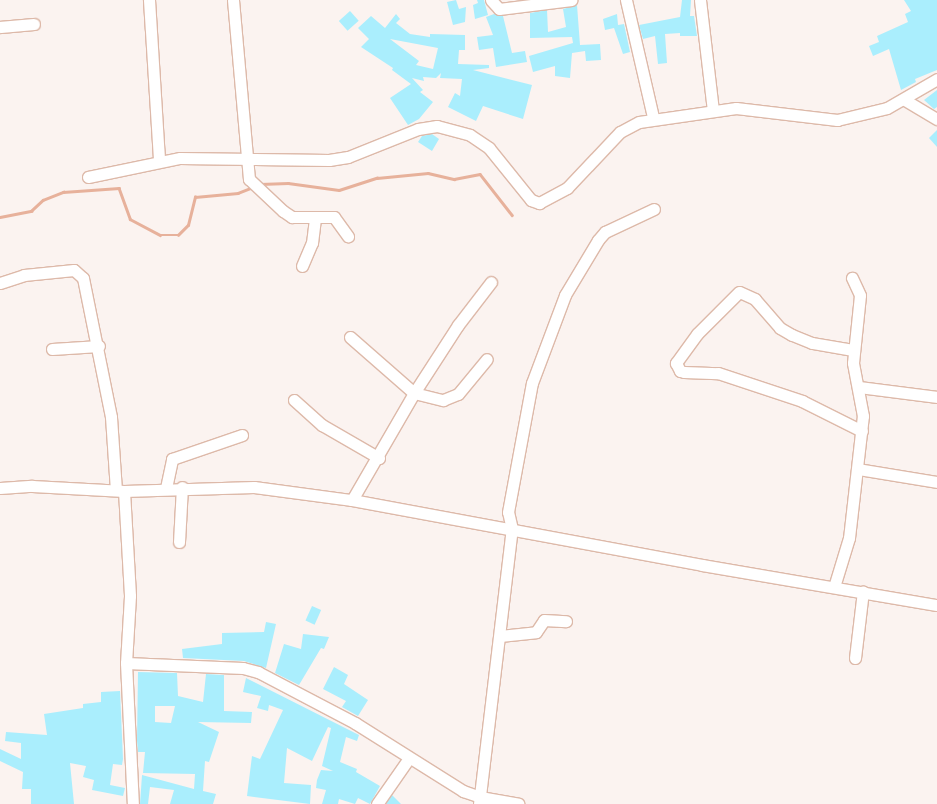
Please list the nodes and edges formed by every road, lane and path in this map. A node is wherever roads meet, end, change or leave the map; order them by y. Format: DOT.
graph roads {
  1 [pos="149,0"];
  2 [pos="234,0"];
  3 [pos="491,0"];
  4 [pos="571,0"];
  5 [pos="626,0"];
  6 [pos="700,0"];
  7 [pos="34,24"];
  8 [pos="0,27"];
  9 [pos="937,79"];
  10 [pos="905,100"];
  11 [pos="713,110"];
  12 [pos="653,117"];
  13 [pos="937,120"];
  14 [pos="246,160"];
  15 [pos="159,162"];
  16 [pos="88,177"];
  17 [pos="654,209"];
  18 [pos="316,217"];
  19 [pos="348,236"];
  20 [pos="302,266"];
  21 [pos="852,278"];
  22 [pos="491,282"];
  23 [pos="0,283"];
  24 [pos="350,337"];
  25 [pos="99,346"];
  26 [pos="52,349"];
  27 [pos="853,350"];
  28 [pos="487,359"];
  29 [pos="859,388"];
  30 [pos="414,393"];
  31 [pos="937,397"];
  32 [pos="294,400"];
  33 [pos="862,431"];
  34 [pos="242,435"];
  35 [pos="379,458"];
  36 [pos="858,468"];
  37 [pos="937,482"];
  38 [pos="182,487"];
  39 [pos="0,488"];
  40 [pos="166,488"];
  41 [pos="120,490"];
  42 [pos="352,500"];
  43 [pos="512,529"];
  44 [pos="180,542"];
  45 [pos="834,587"];
  46 [pos="863,591"];
  47 [pos="937,605"];
  48 [pos="566,621"];
  49 [pos="500,636"];
  50 [pos="855,658"];
  51 [pos="126,663"];
  52 [pos="408,758"];
  53 [pos="479,801"];
  54 [pos="133,804"];
  55 [pos="377,804"];
  56 [pos="518,804"];
  1 -- 15 [label="street"];
  2 -- 14 [label="street"];
  3 -- 4 [label="street"];
  5 -- 12 [label="street"];
  6 -- 11 [label="street"];
  7 -- 8 [label="street"];
  9 -- 10 [label="street"];
  10 -- 11 [label="street"];
  10 -- 13 [label="street"];
  11 -- 12 [label="street"];
  12 -- 14 [label="street"];
  14 -- 15 [label="street"];
  14 -- 18 [label="street"];
  15 -- 16 [label="street"];
  17 -- 43 [label="street"];
  18 -- 19 [label="street"];
  18 -- 20 [label="street"];
  21 -- 27 [label="street"];
  22 -- 30 [label="street"];
  23 -- 25 [label="street"];
  24 -- 30 [label="street"];
  25 -- 26 [label="street"];
  25 -- 41 [label="street"];
  27 -- 29 [label="street"];
  27 -- 33 [label="street"];
  28 -- 30 [label="street"];
  29 -- 31 [label="street"];
  29 -- 33 [label="street"];
  30 -- 35 [label="street"];
  32 -- 35 [label="street"];
  33 -- 36 [label="street"];
  34 -- 40 [label="street"];
  35 -- 42 [label="street"];
  36 -- 37 [label="street"];
  36 -- 45 [label="street"];
  38 -- 40 [label="street"];
  38 -- 42 [label="street"];
  38 -- 44 [label="street"];
  39 -- 41 [label="street"];
  40 -- 41 [label="street"];
  41 -- 51 [label="street"];
  42 -- 43 [label="street"];
  43 -- 45 [label="street"];
  43 -- 49 [label="street"];
  45 -- 46 [label="street"];
  46 -- 47 [label="street"];
  46 -- 50 [label="street"];
  48 -- 49 [label="street"];
  49 -- 53 [label="street"];
  51 -- 52 [label="street"];
  51 -- 54 [label="street"];
  52 -- 53 [label="street"];
  52 -- 55 [label="street"];
  53 -- 56 [label="street"];
}
